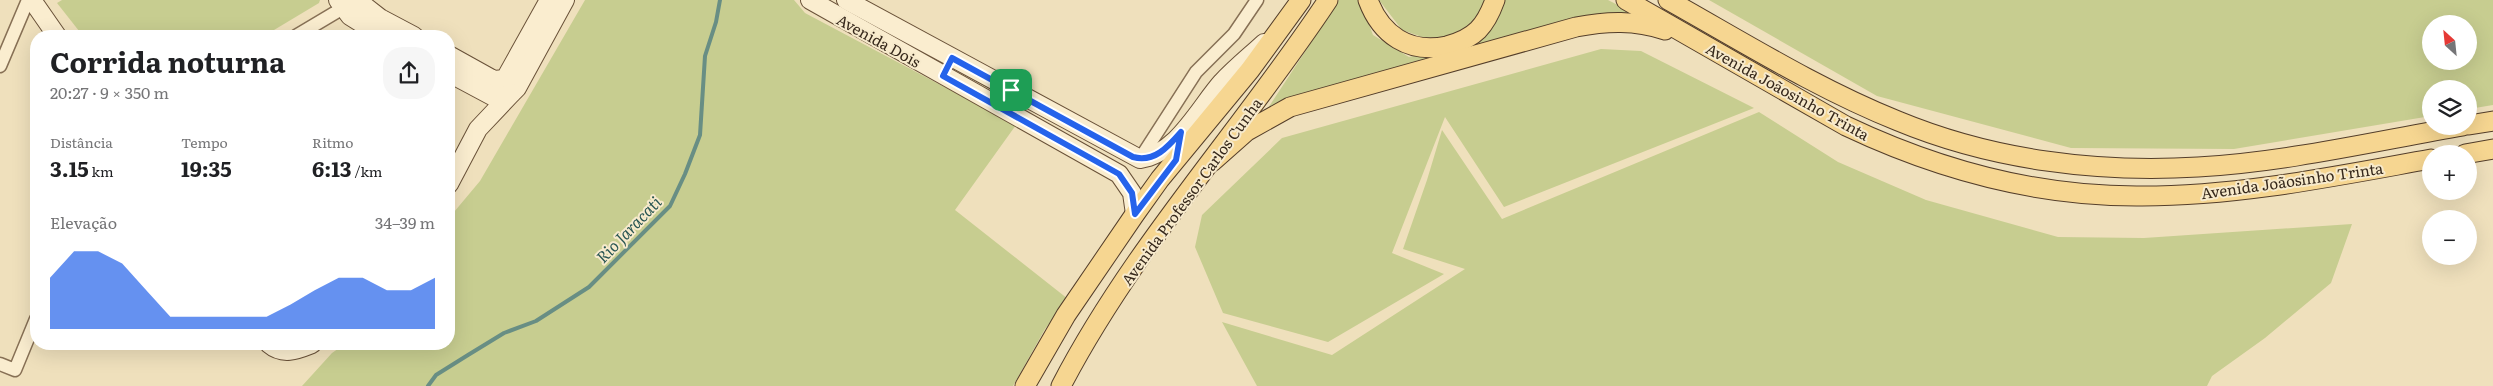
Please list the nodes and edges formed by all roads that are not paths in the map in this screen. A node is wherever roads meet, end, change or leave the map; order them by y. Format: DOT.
graph roads {
  1 [pos="28,0"];
  2 [pos="32,0"];
  3 [pos="549,0"];
  4 [pos="565,0"];
  5 [pos="810,0"];
  6 [pos="846,0"];
  7 [pos="1257,0"];
  8 [pos="1301,0"];
  9 [pos="1328,0"];
  10 [pos="1368,0"];
  11 [pos="1495,0"];
  12 [pos="1626,0"];
  13 [pos="1668,0"];
  14 [pos="1690,0"];
  15 [pos="346,3"];
  16 [pos="52,30"];
  17 [pos="305,30"];
  18 [pos="371,30"];
  19 [pos="403,30"];
  20 [pos="1280,30"];
  21 [pos="1730,35"];
  22 [pos="1701,43"];
  23 [pos="455,58"];
  24 [pos="952,58"];
  25 [pos="0,66"];
  26 [pos="455,76"];
  27 [pos="943,76"];
  28 [pos="511,83"];
  29 [pos="2493,121"];
  30 [pos="2477,124"];
  31 [pos="1181,132"];
  32 [pos="2422,133"];
  33 [pos="2493,149"];
  34 [pos="2477,152"];
  35 [pos="1140,159"];
  36 [pos="1176,160"];
  37 [pos="2422,161"];
  38 [pos="1212,162"];
  39 [pos="455,173"];
  40 [pos="1135,214"];
  41 [pos="30,334"];
  42 [pos="279,350"];
  43 [pos="293,350"];
  44 [pos="0,364"];
  45 [pos="1025,386"];
  46 [pos="1061,386"];
  1 -- 25 [label="street"];
  2 -- 16 [label="main road"];
  3 -- 28 [label="main road"];
  4 -- 28 [label="main road"];
  5 -- 27 [label="main road, Avenida Dois"];
  6 -- 24 [label="main road, Avenida Dois"];
  7 -- 35 [label="street"];
  8 -- 20 [label="main road, Avenida Professor Carlos Cunha"];
  9 -- 38 [label="main road, Avenida Professor Carlos Cunha"];
  10 -- 11 [label="main road"];
  12 -- 22 [label="main road, Avenida Joãosinho Trinta"];
  13 -- 21 [label="main road, Avenida Joãosinho Trinta"];
  14 -- 21 [label="main road"];
  15 -- 17 [label="street"];
  15 -- 18 [label="main road"];
  15 -- 19 [label="main road"];
  20 -- 31 [label="main road"];
  20 -- 36 [label="main road, Avenida Professor Carlos Cunha"];
  21 -- 32 [label="main road, Avenida Joãosinho Trinta"];
  22 -- 37 [label="main road, Avenida Joãosinho Trinta"];
  22 -- 38 [label="main road"];
  23 -- 28 [label="main road"];
  24 -- 27 [label="main road"];
  24 -- 35 [label="main road, Avenida Dois"];
  26 -- 28 [label="main road"];
  27 -- 40 [label="main road, Avenida Dois"];
  28 -- 39 [label="main road"];
  29 -- 30 [label="main road"];
  31 -- 35 [label="main road"];
  31 -- 36 [label="main road"];
  33 -- 34 [label="main road"];
  36 -- 40 [label="main road, Avenida Professor Carlos Cunha"];
  38 -- 46 [label="main road, Avenida Professor Carlos Cunha"];
  40 -- 45 [label="main road, Avenida Professor Carlos Cunha"];
  41 -- 44 [label="street"];
  42 -- 43 [label="main road"];
}
